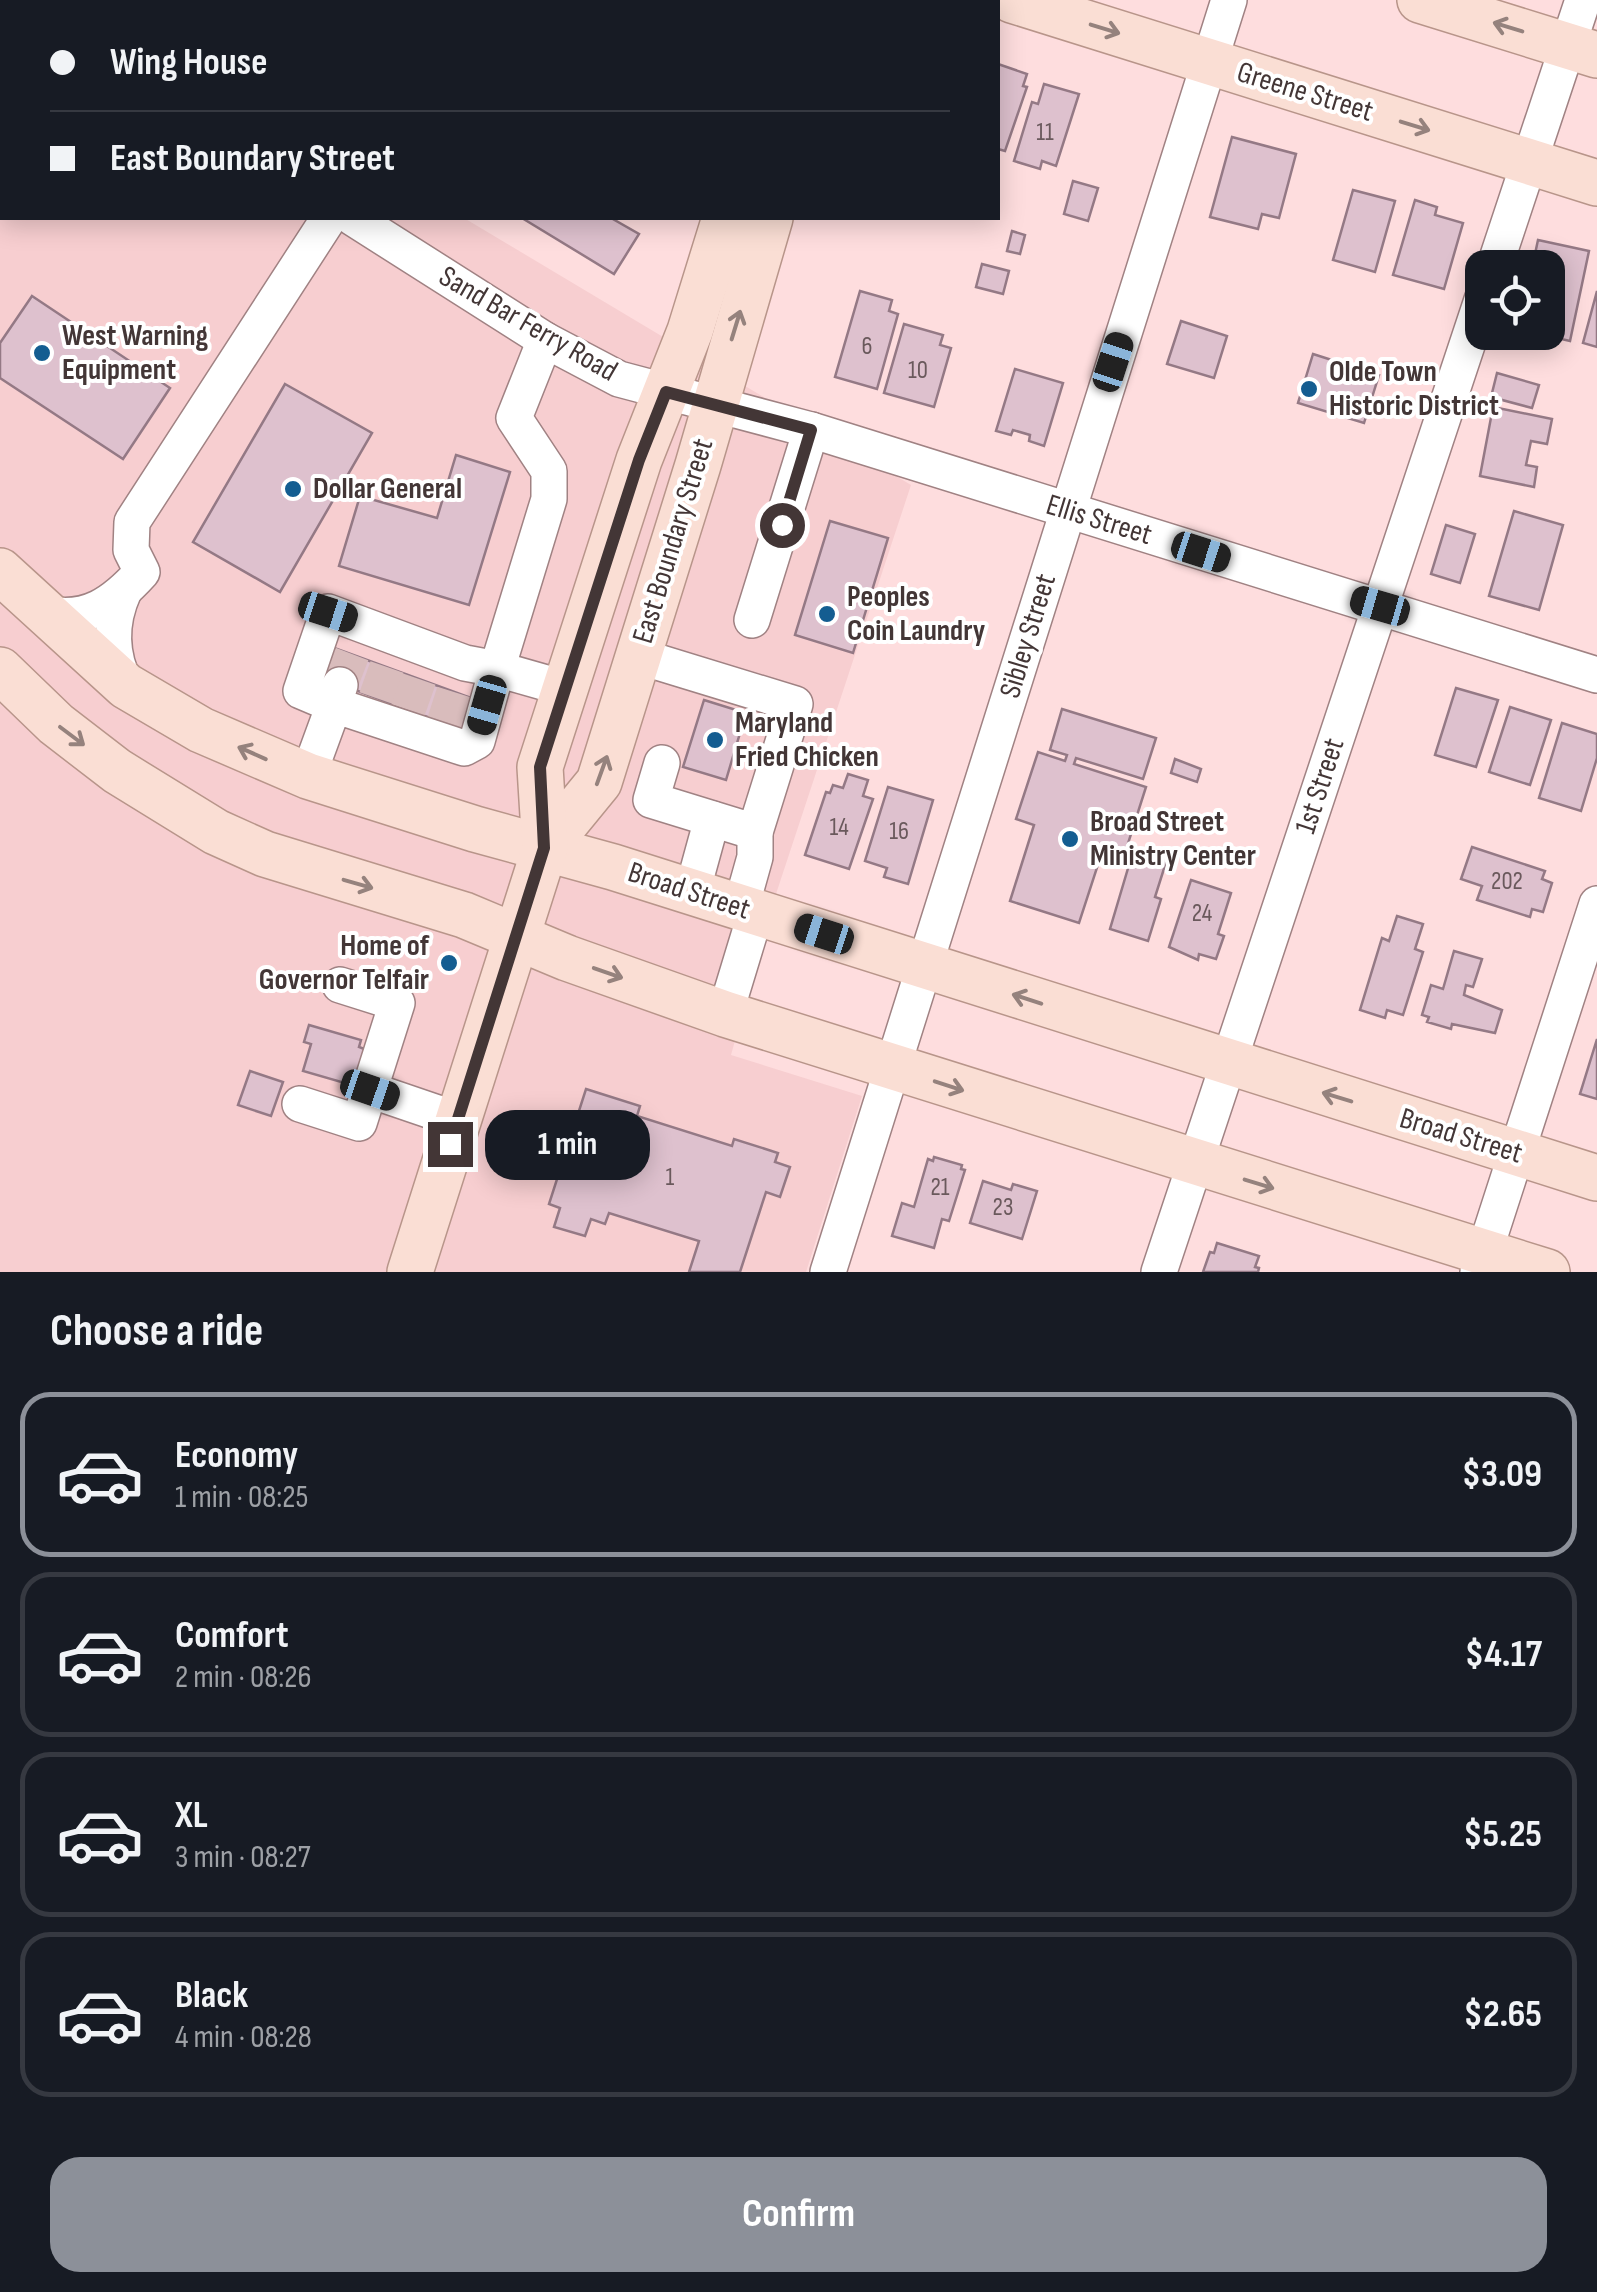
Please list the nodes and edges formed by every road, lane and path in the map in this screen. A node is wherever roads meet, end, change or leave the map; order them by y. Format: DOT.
graph roads {
  1 [pos="1012,0"];
  2 [pos="1229,0"];
  3 [pos="1420,0"];
  4 [pos="1583,0"];
  5 [pos="1583,50"];
  6 [pos="1209,62"];
  7 [pos="1529,162"];
  8 [pos="1597,183"];
  9 [pos="328,220"];
  10 [pos="356,220"];
  11 [pos="724,220"];
  12 [pos="769,220"];
  13 [pos="1500,250"];
  14 [pos="544,340"];
  15 [pos="1465,350"];
  16 [pos="666,392"];
  17 [pos="714,404"];
  18 [pos="811,430"];
  19 [pos="1066,510"];
  20 [pos="0,571"];
  21 [pos="124,592"];
  22 [pos="1380,606"];
  23 [pos="44,613"];
  24 [pos="752,620"];
  25 [pos="638,656"];
  26 [pos="347,667"];
  27 [pos="0,670"];
  28 [pos="1597,675"];
  29 [pos="126,686"];
  30 [pos="399,686"];
  31 [pos="564,688"];
  32 [pos="460,697"];
  33 [pos="662,763"];
  34 [pos="308,776"];
  35 [pos="712,819"];
  36 [pos="755,832"];
  37 [pos="544,848"];
  38 [pos="692,892"];
  39 [pos="1597,904"];
  40 [pos="748,909"];
  41 [pos="517,938"];
  42 [pos="926,967"];
  43 [pos="340,985"];
  44 [pos="725,1014"];
  45 [pos="1229,1064"];
  46 [pos="893,1068"];
  47 [pos="370,1090"];
  48 [pos="300,1104"];
  49 [pos="458,1120"];
  50 [pos="1518,1153"];
  51 [pos="1195,1164"];
  52 [pos="1597,1178"];
  53 [pos="1482,1262"];
  54 [pos="410,1272"];
  55 [pos="828,1272"];
  56 [pos="1160,1272"];
  57 [pos="1547,1272"];
  1 -- 6 [label="main road, Greene Street, one-way"];
  2 -- 6 [label="street, Sibley Street"];
  5 -- 3 [label="main road, one-way"];
  4 -- 5 [label="street"];
  5 -- 7 [label="street"];
  6 -- 7 [label="main road, Greene Street, one-way"];
  6 -- 19 [label="street, Sibley Street"];
  7 -- 8 [label="main road, Greene Street"];
  7 -- 13 [label="street"];
  9 -- 21 [label="street"];
  10 -- 14 [label="street, Sand Bar Ferry Road"];
  11 -- 16 [label="main road, East Boundary Street"];
  17 -- 12 [label="main road, East Boundary Street, one-way"];
  14 -- 16 [label="street, Sand Bar Ferry Road"];
  14 -- 32 [label="street"];
  15 -- 22 [label="street, 1st Street"];
  16 -- 17 [label="street, Sand Bar Ferry Road"];
  16 -- 31 [label="main road, East Boundary Street"];
  17 -- 18 [label="street, Ellis Street"];
  17 -- 25 [label="main road, East Boundary Street"];
  18 -- 19 [label="street, Ellis Street"];
  18 -- 24 [label="street"];
  19 -- 22 [label="street, Ellis Street"];
  19 -- 42 [label="street, Sibley Street"];
  20 -- 23 [label="main road, Broad Street"];
  21 -- 23 [label="street"];
  21 -- 29 [label="street"];
  22 -- 28 [label="street, Ellis Street"];
  22 -- 45 [label="street, 1st Street"];
  23 -- 29 [label="main road, Broad Street"];
  25 -- 36 [label="street"];
  37 -- 25 [label="main road, East Boundary Street, one-way"];
  26 -- 30 [label="street"];
  26 -- 30 [label="street"];
  26 -- 34 [label="street"];
  27 -- 41 [label="main road, one-way"];
  34 -- 29 [label="main road, Broad Street, one-way"];
  30 -- 32 [label="street"];
  30 -- 32 [label="street"];
  31 -- 32 [label="street"];
  31 -- 37 [label="main road, East Boundary Street"];
  33 -- 35 [label="street"];
  34 -- 37 [label="main road, Broad Street"];
  35 -- 36 [label="street"];
  35 -- 38 [label="street"];
  36 -- 40 [label="street"];
  37 -- 38 [label="main road, Broad Street"];
  37 -- 41 [label="main road, East Boundary Street"];
  38 -- 40 [label="main road, Broad Street"];
  39 -- 50 [label="street"];
  40 -- 42 [label="main road, Broad Street"];
  40 -- 44 [label="street"];
  41 -- 44 [label="main road, one-way"];
  41 -- 49 [label="main road, East Boundary Street"];
  45 -- 42 [label="main road, Broad Street, one-way"];
  42 -- 46 [label="street, Sibley Street"];
  43 -- 47 [label="street"];
  44 -- 46 [label="main road"];
  50 -- 45 [label="main road, Broad Street, one-way"];
  45 -- 51 [label="street, 1st Street"];
  46 -- 51 [label="main road, one-way"];
  46 -- 55 [label="street, Sibley Street"];
  47 -- 48 [label="street"];
  47 -- 49 [label="street"];
  49 -- 54 [label="main road, East Boundary Street"];
  50 -- 52 [label="main road, Broad Street"];
  50 -- 53 [label="street"];
  51 -- 53 [label="main road, one-way"];
  51 -- 56 [label="street, 1st Street"];
  53 -- 57 [label="main road"];
}
